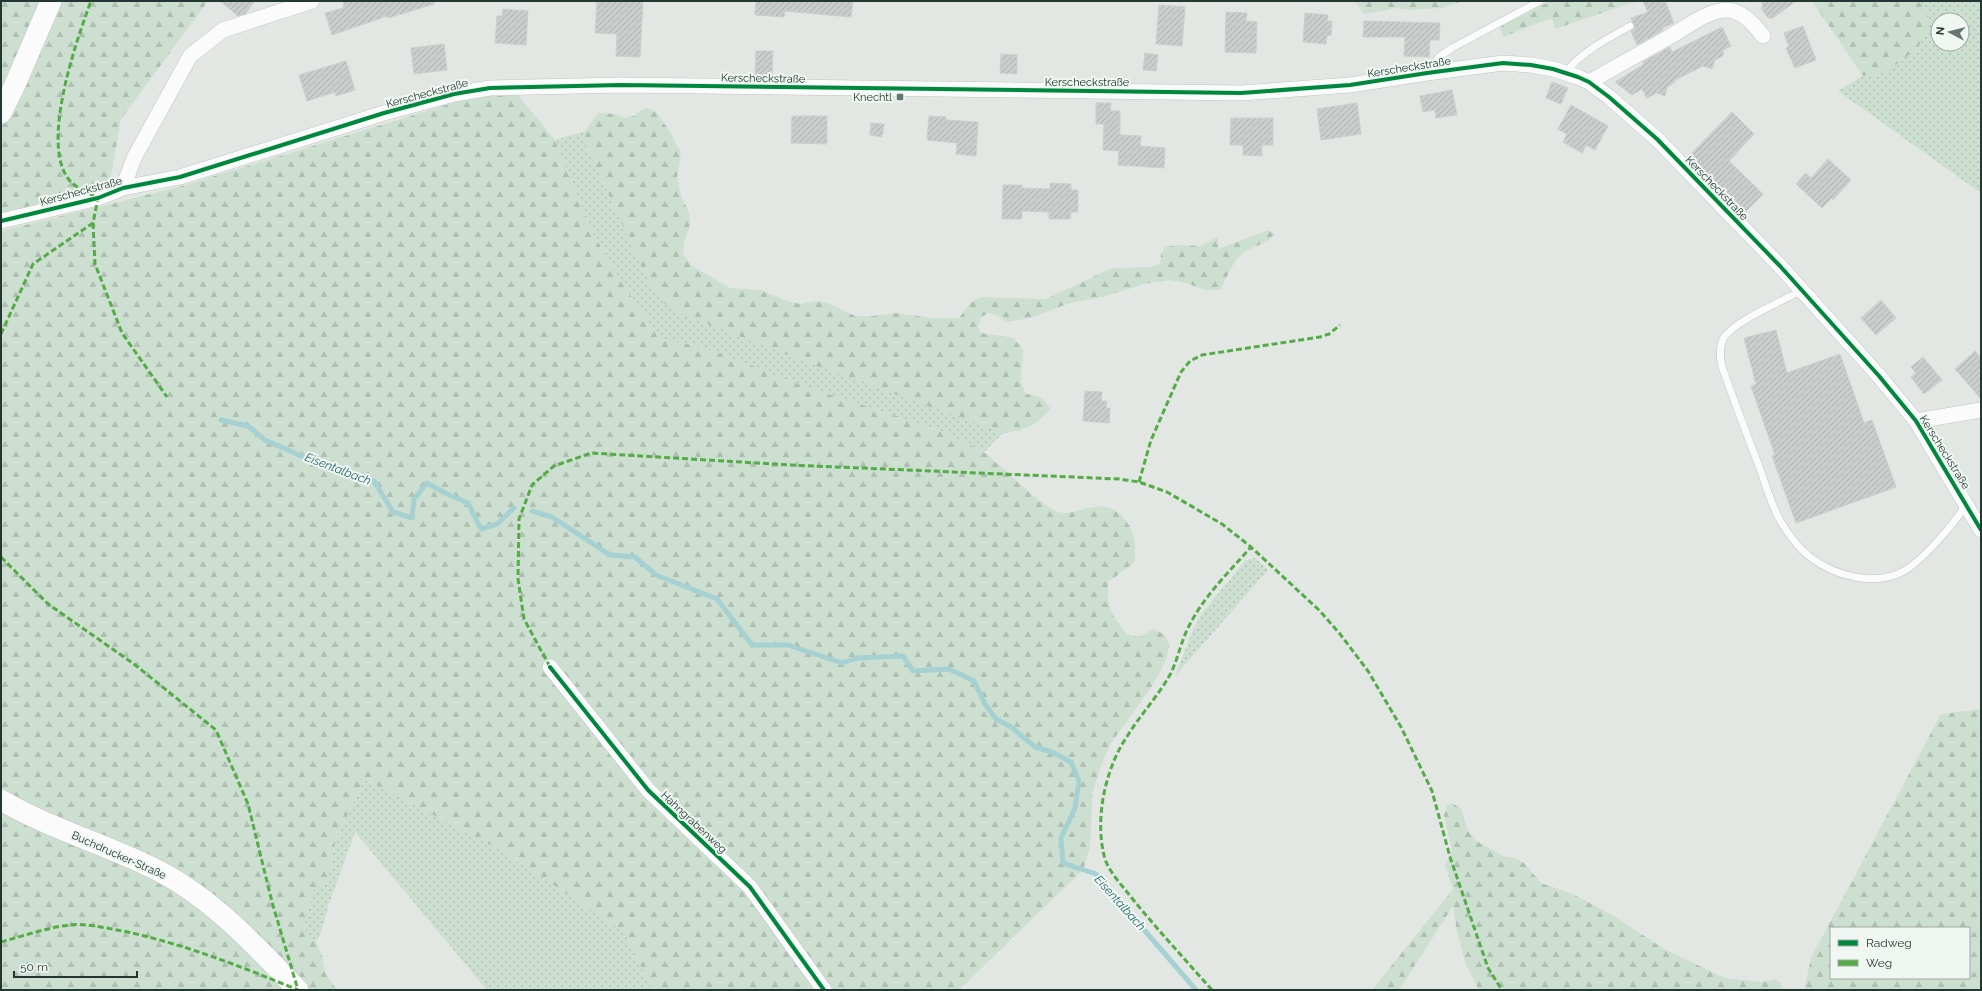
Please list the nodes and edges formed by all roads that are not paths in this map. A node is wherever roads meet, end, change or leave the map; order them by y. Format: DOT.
graph roads {
  1 [pos="51,1"];
  2 [pos="312,1"];
  3 [pos="1540,1"];
  4 [pos="1630,26"];
  5 [pos="1763,36"];
  6 [pos="1427,72"];
  7 [pos="1566,72"];
  8 [pos="1589,82"];
  9 [pos="1,113"];
  10 [pos="123,188"];
  11 [pos="1,222"];
  12 [pos="1802,290"];
  13 [pos="1981,410"];
  14 [pos="1916,421"];
  15 [pos="1967,505"];
  16 [pos="1981,530"];
  17 [pos="550,667"];
  18 [pos="1,800"];
  19 [pos="298,990"];
  20 [pos="824,990"];
  1 -- 9 [label="street"];
  2 -- 10 [label="street, Kerscheckstraße"];
  3 -- 6 [label="lane"];
  4 -- 7 [label="lane"];
  5 -- 8 [label="street"];
  6 -- 7 [label="street, Kerscheckstraße"];
  6 -- 10 [label="street, Kerscheckstraße"];
  7 -- 8 [label="street, Kerscheckstraße"];
  8 -- 12 [label="street, Kerscheckstraße"];
  10 -- 11 [label="street, Kerscheckstraße"];
  12 -- 14 [label="street, Kerscheckstraße"];
  12 -- 15 [label="lane"];
  13 -- 14 [label="street"];
  14 -- 15 [label="street, Kerscheckstraße"];
  15 -- 16 [label="street, Kerscheckstraße"];
  17 -- 20 [label="street, Hahngrabenweg"];
  18 -- 19 [label="street, Buchdrucker-Straße"];
}
